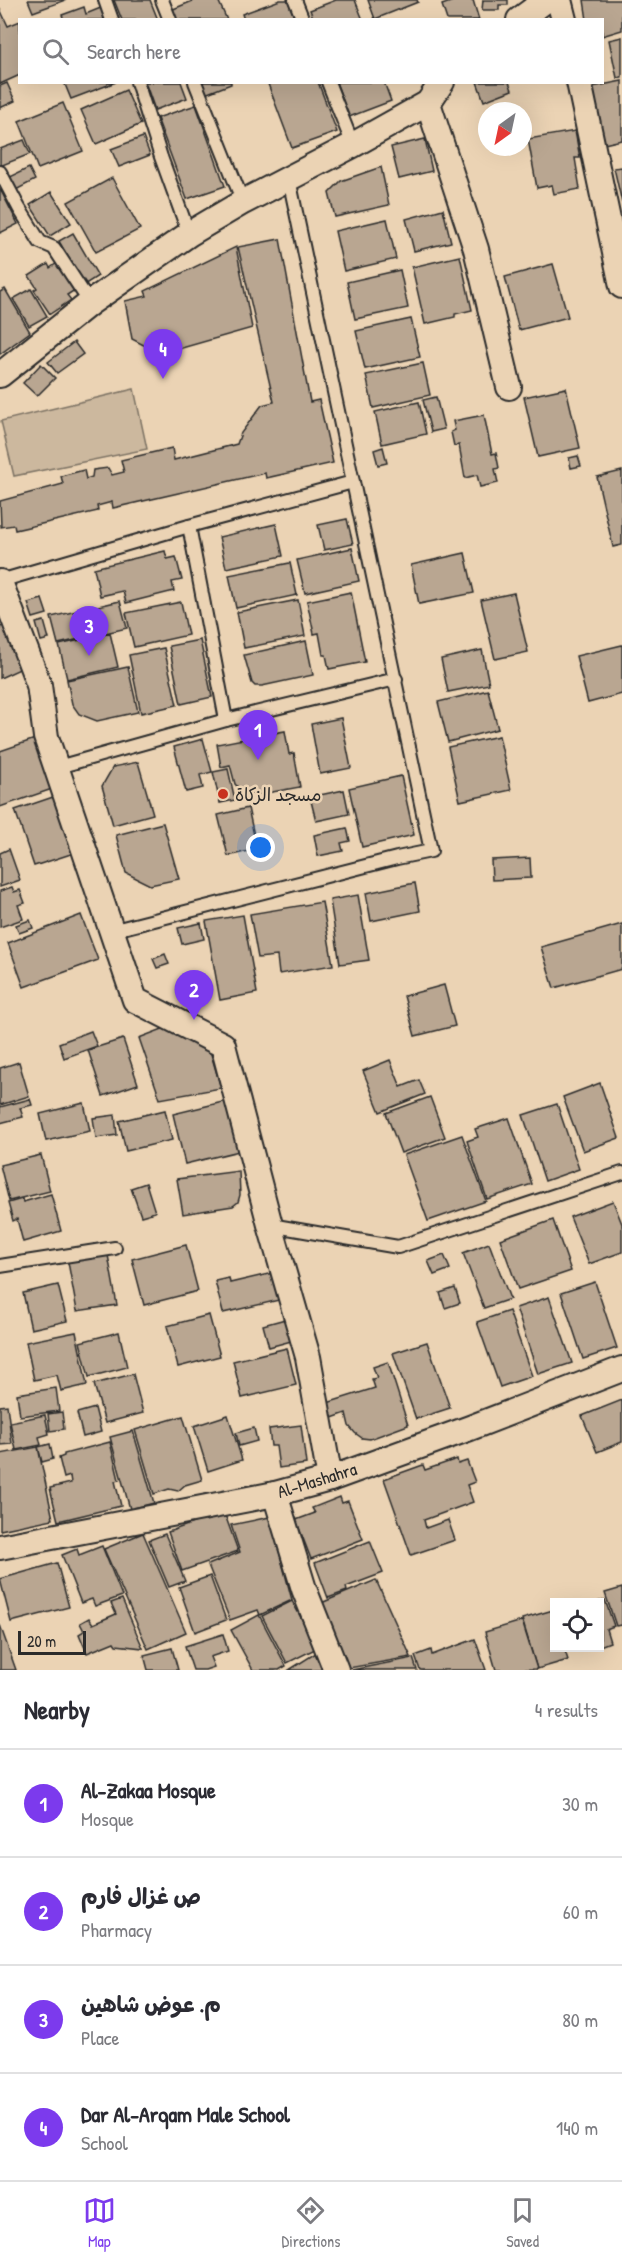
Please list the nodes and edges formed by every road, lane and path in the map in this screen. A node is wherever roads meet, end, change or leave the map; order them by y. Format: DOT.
graph roads {
  1 [pos="105,0"];
  2 [pos="162,0"];
  3 [pos="295,0"];
  4 [pos="546,0"];
  5 [pos="559,0"];
  6 [pos="111,18"];
  7 [pos="169,18"];
  8 [pos="302,18"];
  9 [pos="522,18"];
  10 [pos="564,18"];
  11 [pos="138,84"];
  12 [pos="196,84"];
  13 [pos="329,84"];
  14 [pos="441,84"];
  15 [pos="580,84"];
  16 [pos="428,103"];
  17 [pos="353,145"];
  18 [pos="0,171"];
  19 [pos="289,179"];
  20 [pos="243,202"];
  21 [pos="614,213"];
  22 [pos="189,234"];
  23 [pos="622,286"];
  24 [pos="90,303"];
  25 [pos="0,375"];
  26 [pos="509,387"];
  27 [pos="353,482"];
  28 [pos="189,526"];
  29 [pos="0,582"];
  30 [pos="396,679"];
  31 [pos="226,720"];
  32 [pos="57,767"];
  33 [pos="111,931"];
  34 [pos="622,1173"];
  35 [pos="270,1225"];
  36 [pos="114,1248"];
  37 [pos="0,1266"];
  38 [pos="622,1369"];
  39 [pos="330,1479"];
  40 [pos="275,1494"];
  41 [pos="0,1547"];
  42 [pos="336,1670"];
  1 -- 6 [label="lane"];
  2 -- 7 [label="lane"];
  3 -- 8 [label="lane"];
  4 -- 9 [label="street"];
  5 -- 10 [label="street"];
  11 -- 22 [label="lane"];
  12 -- 20 [label="lane"];
  13 -- 17 [label="lane"];
  14 -- 16 [label="street"];
  15 -- 21 [label="street"];
  16 -- 17 [label="street"];
  16 -- 26 [label="street"];
  17 -- 19 [label="street"];
  18 -- 24 [label="lane"];
  19 -- 20 [label="street"];
  19 -- 27 [label="lane"];
  20 -- 22 [label="street"];
  21 -- 23 [label="street"];
  22 -- 24 [label="street"];
  24 -- 25 [label="street"];
  27 -- 28 [label="lane"];
  27 -- 30 [label="lane"];
  28 -- 29 [label="lane"];
  28 -- 31 [label="lane"];
  29 -- 32 [label="street"];
  30 -- 31 [label="lane"];
  30 -- 33 [label="lane"];
  31 -- 32 [label="lane"];
  32 -- 33 [label="street"];
  33 -- 35 [label="street"];
  34 -- 35 [label="lane"];
  35 -- 39 [label="street"];
  36 -- 37 [label="lane"];
  38 -- 39 [label="street, Al-Mashahra"];
  39 -- 40 [label="street, Al-Mashahra"];
  40 -- 41 [label="street, Al-Mashahra"];
  40 -- 42 [label="street"];
}
